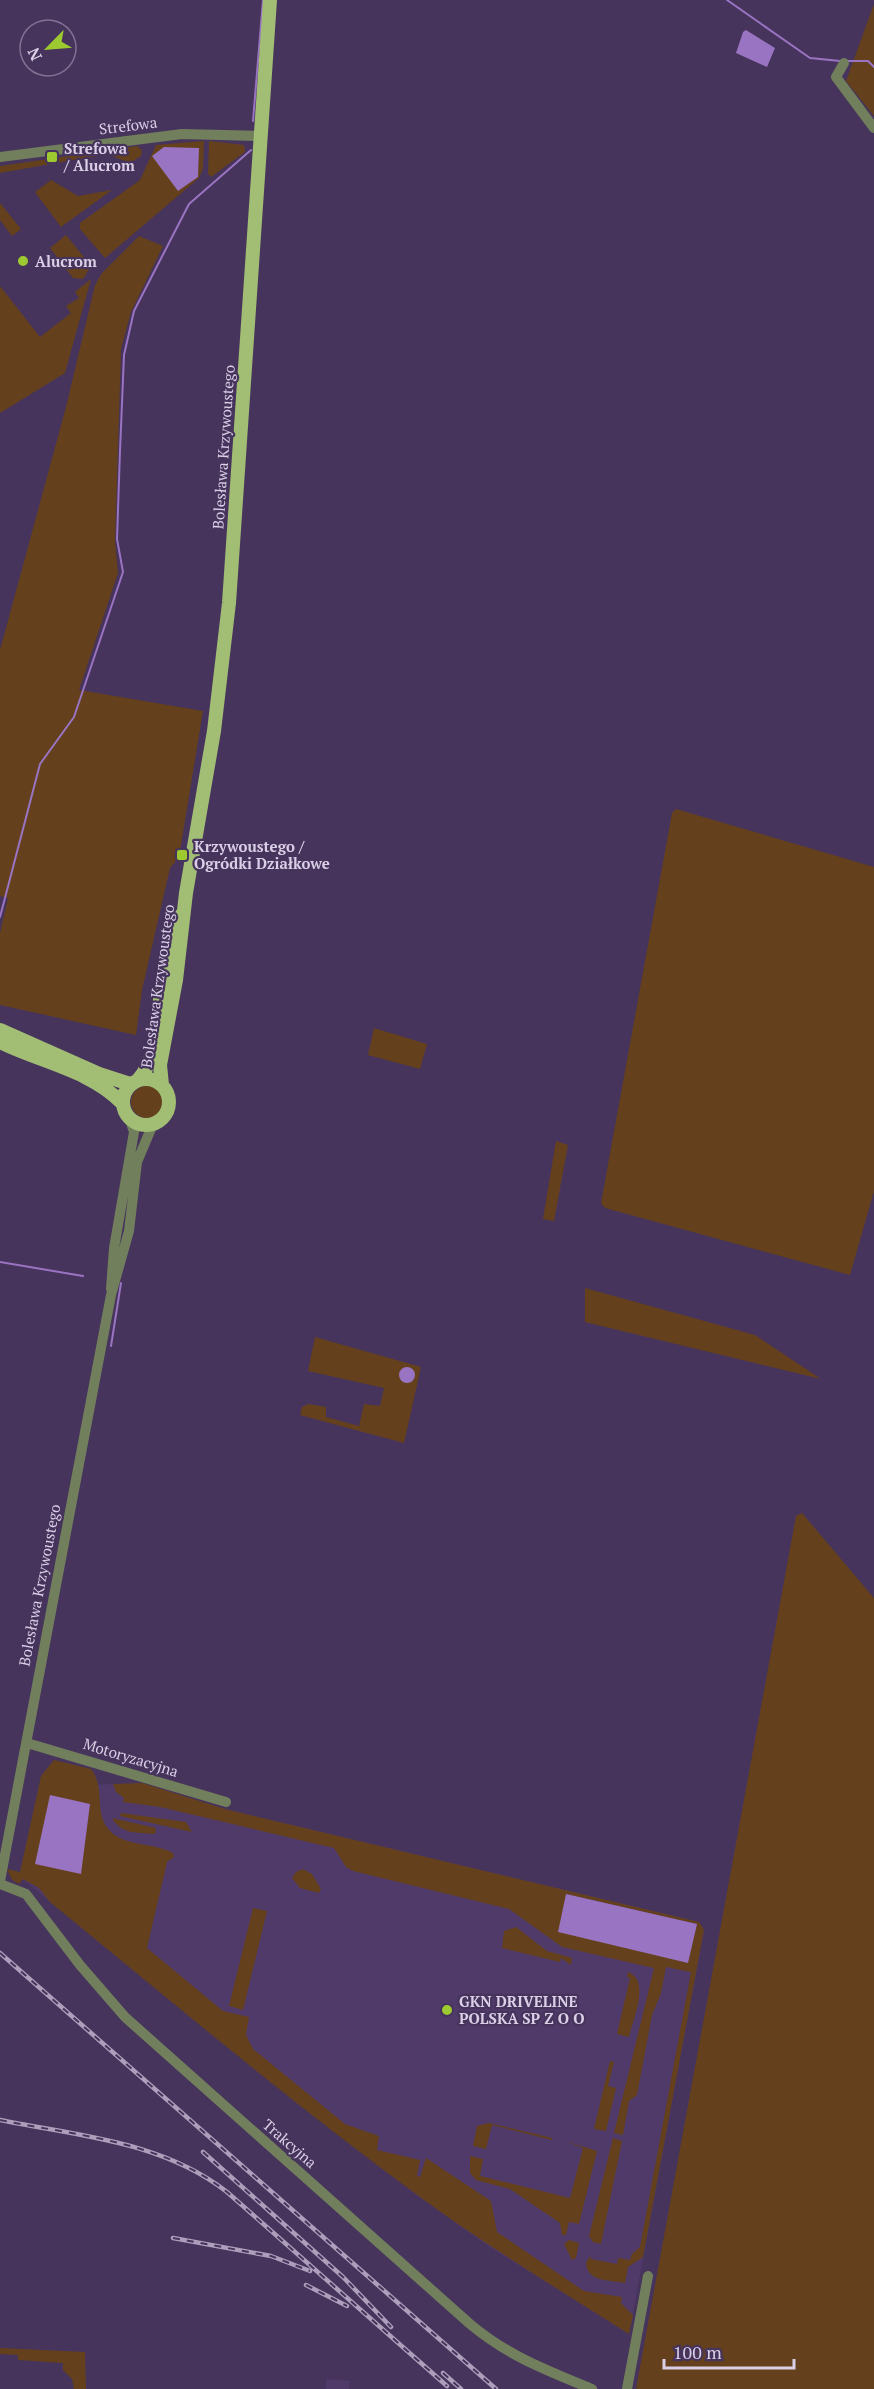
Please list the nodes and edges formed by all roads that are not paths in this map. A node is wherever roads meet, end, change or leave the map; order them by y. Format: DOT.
graph roads {
  1 [pos="270,0"];
  2 [pos="844,63"];
  3 [pos="874,128"];
  4 [pos="261,136"];
  5 [pos="0,157"];
  6 [pos="186,893"];
  7 [pos="0,1030"];
  8 [pos="0,1042"];
  9 [pos="134,1082"];
  10 [pos="162,1085"];
  11 [pos="122,1103"];
  12 [pos="130,1120"];
  13 [pos="153,1124"];
  14 [pos="111,1295"];
  15 [pos="27,1743"];
  16 [pos="226,1802"];
  17 [pos="0,1883"];
  18 [pos="648,2276"];
  19 [pos="592,2389"];
  20 [pos="627,2389"];
  1 -- 4 [label="main road, Bolesława Krzywoustego"];
  2 -- 3 [label="street"];
  4 -- 5 [label="street, Strefowa"];
  4 -- 6 [label="main road, Bolesława Krzywoustego"];
  6 -- 9 [label="main road, Bolesława Krzywoustego"];
  6 -- 10 [label="main road, Bolesława Krzywoustego"];
  7 -- 9 [label="main road"];
  8 -- 11 [label="main road"];
  9 -- 10 [label="main road"];
  9 -- 11 [label="main road"];
  10 -- 13 [label="main road"];
  11 -- 12 [label="main road"];
  12 -- 13 [label="main road"];
  12 -- 14 [label="street, Bolesława Krzywoustego"];
  13 -- 14 [label="street, Bolesława Krzywoustego"];
  14 -- 15 [label="street, Bolesława Krzywoustego"];
  15 -- 16 [label="street, Motoryzacyjna"];
  15 -- 17 [label="street, Bolesława Krzywoustego"];
  17 -- 19 [label="street, Trakcyjna"];
  18 -- 20 [label="street"];
}
